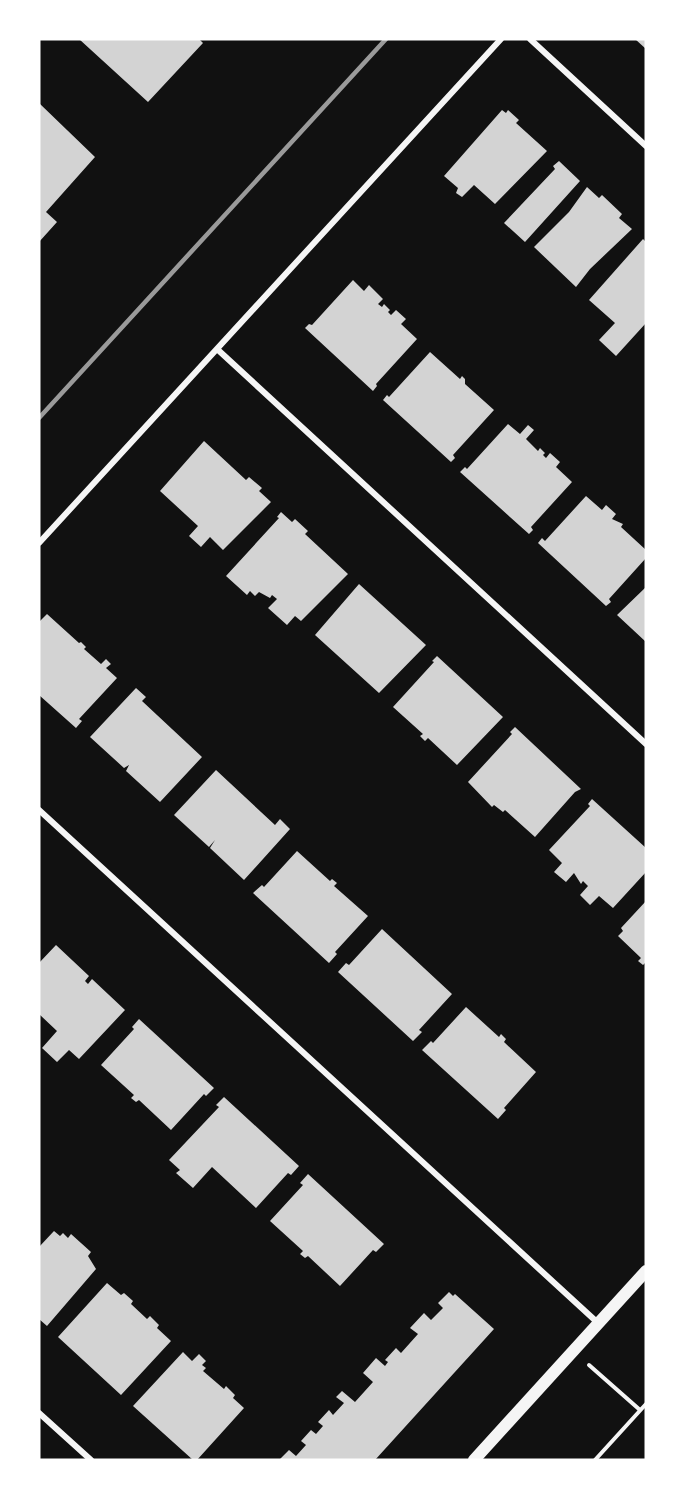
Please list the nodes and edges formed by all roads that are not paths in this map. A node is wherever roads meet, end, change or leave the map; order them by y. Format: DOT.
graph roads {
  1 [pos="501,39"];
  2 [pos="530,39"];
  3 [pos="646,146"];
  4 [pos="217,349"];
  5 [pos="39,543"];
  6 [pos="646,744"];
  7 [pos="39,810"];
  8 [pos="646,1271"];
  9 [pos="598,1323"];
  10 [pos="39,1413"];
  11 [pos="91,1460"];
  12 [pos="474,1460"];
  1 -- 4 [label="street"];
  2 -- 3 [label="street"];
  4 -- 5 [label="street"];
  4 -- 6 [label="street"];
  7 -- 9 [label="street"];
  8 -- 9 [label="main road"];
  9 -- 12 [label="main road"];
  10 -- 11 [label="street"];
}
